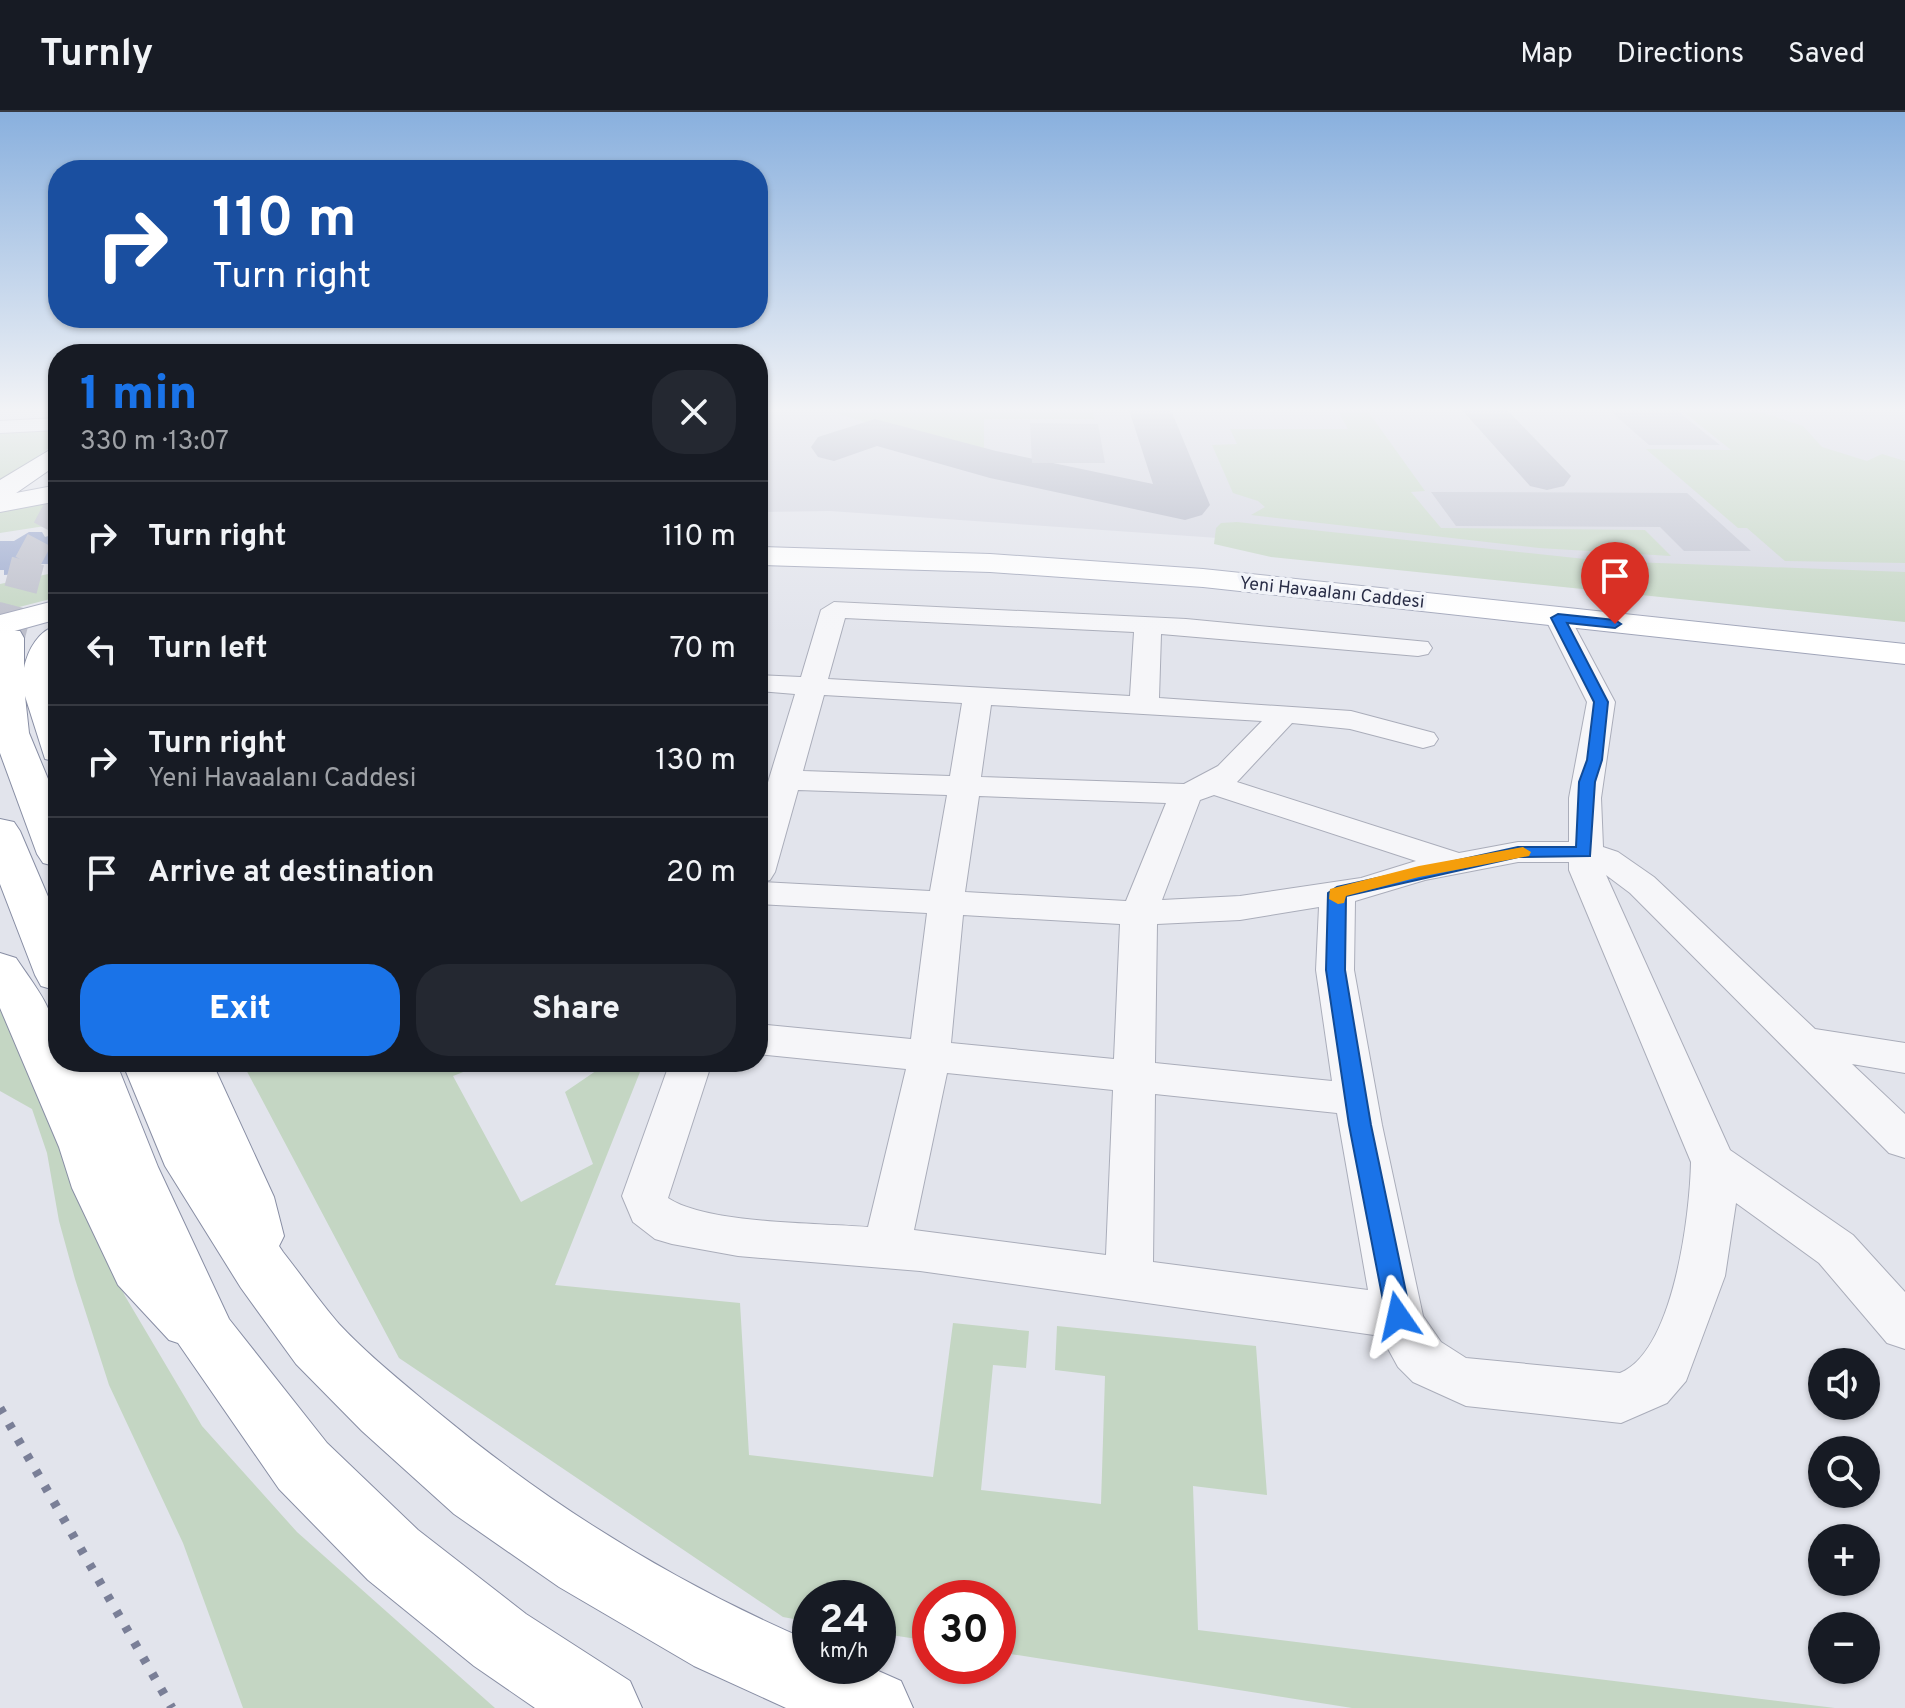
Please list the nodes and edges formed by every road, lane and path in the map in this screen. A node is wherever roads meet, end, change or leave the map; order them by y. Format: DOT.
graph roads {
  1 [pos="48,486"];
  2 [pos="0,504"];
  3 [pos="768,537"];
  4 [pos="768,556"];
  5 [pos="1555,607"];
  6 [pos="48,613"];
  7 [pos="1148,625"];
  8 [pos="4,631"];
  9 [pos="1905,631"];
  10 [pos="1801,633"];
  11 [pos="48,646"];
  12 [pos="1418,648"];
  13 [pos="1905,654"];
  14 [pos="768,684"];
  15 [pos="48,685"];
  16 [pos="812,686"];
  17 [pos="978,696"];
  18 [pos="1144,705"];
  19 [pos="1285,713"];
  20 [pos="1423,739"];
  21 [pos="784,780"];
  22 [pos="964,786"];
  23 [pos="1200,789"];
  24 [pos="48,828"];
  25 [pos="0,831"];
  26 [pos="768,837"];
  27 [pos="1584,852"];
  28 [pos="1456,864"];
  29 [pos="1337,893"];
  30 [pos="768,894"];
  31 [pos="946,904"];
  32 [pos="1139,913"];
  33 [pos="48,950"];
  34 [pos="0,969"];
  35 [pos="768,1040"];
  36 [pos="1804,1042"];
  37 [pos="930,1055"];
  38 [pos="1905,1058"];
  39 [pos="48,1065"];
  40 [pos="51,1072"];
  41 [pos="95,1072"];
  42 [pos="151,1072"];
  43 [pos="191,1072"];
  44 [pos="688,1072"];
  45 [pos="1134,1077"];
  46 [pos="1355,1099"];
  47 [pos="1905,1141"];
  48 [pos="1713,1162"];
  49 [pos="887,1248"];
  50 [pos="262,1270"];
  51 [pos="1129,1279"];
  52 [pos="1398,1316"];
  53 [pos="1905,1327"];
  54 [pos="206,1337"];
  55 [pos="603,1708"];
  56 [pos="874,1708"];
  1 -- 2 [label="main road"];
  3 -- 5 [label="main road, Yeni Havaalanı Caddesi"];
  4 -- 5 [label="main road, Yeni Havaalanı Caddesi"];
  5 -- 10 [label="main road, Yeni Havaalanı Caddesi"];
  5 -- 27 [label="street"];
  6 -- 8 [label="main road"];
  7 -- 12 [label="street"];
  7 -- 16 [label="street"];
  7 -- 18 [label="street"];
  8 -- 24 [label="main road"];
  9 -- 10 [label="main road, Yeni Havaalanı Caddesi"];
  10 -- 13 [label="main road, Yeni Havaalanı Caddesi"];
  11 -- 15 [label="main road"];
  14 -- 16 [label="street"];
  16 -- 17 [label="street"];
  16 -- 21 [label="street"];
  17 -- 18 [label="street"];
  17 -- 22 [label="street"];
  18 -- 19 [label="street"];
  19 -- 20 [label="street"];
  19 -- 23 [label="street"];
  21 -- 22 [label="street"];
  21 -- 26 [label="street"];
  22 -- 23 [label="street"];
  22 -- 31 [label="street"];
  23 -- 28 [label="street"];
  23 -- 32 [label="street"];
  25 -- 33 [label="main road"];
  27 -- 28 [label="street"];
  27 -- 36 [label="street"];
  27 -- 48 [label="street"];
  28 -- 29 [label="street"];
  29 -- 32 [label="street"];
  29 -- 46 [label="street"];
  30 -- 31 [label="street"];
  31 -- 32 [label="street"];
  31 -- 37 [label="street"];
  32 -- 45 [label="street"];
  34 -- 39 [label="main road"];
  35 -- 37 [label="street"];
  36 -- 38 [label="street"];
  36 -- 47 [label="street"];
  37 -- 45 [label="street"];
  37 -- 49 [label="street"];
  40 -- 54 [label="main road"];
  41 -- 54 [label="main road"];
  42 -- 50 [label="main road"];
  43 -- 50 [label="main road"];
  44 -- 49 [label="street"];
  45 -- 46 [label="street"];
  45 -- 51 [label="street"];
  46 -- 52 [label="street"];
  48 -- 52 [label="street"];
  48 -- 53 [label="street"];
  49 -- 51 [label="street"];
  50 -- 56 [label="main road"];
  51 -- 52 [label="street"];
  54 -- 55 [label="main road"];
}
